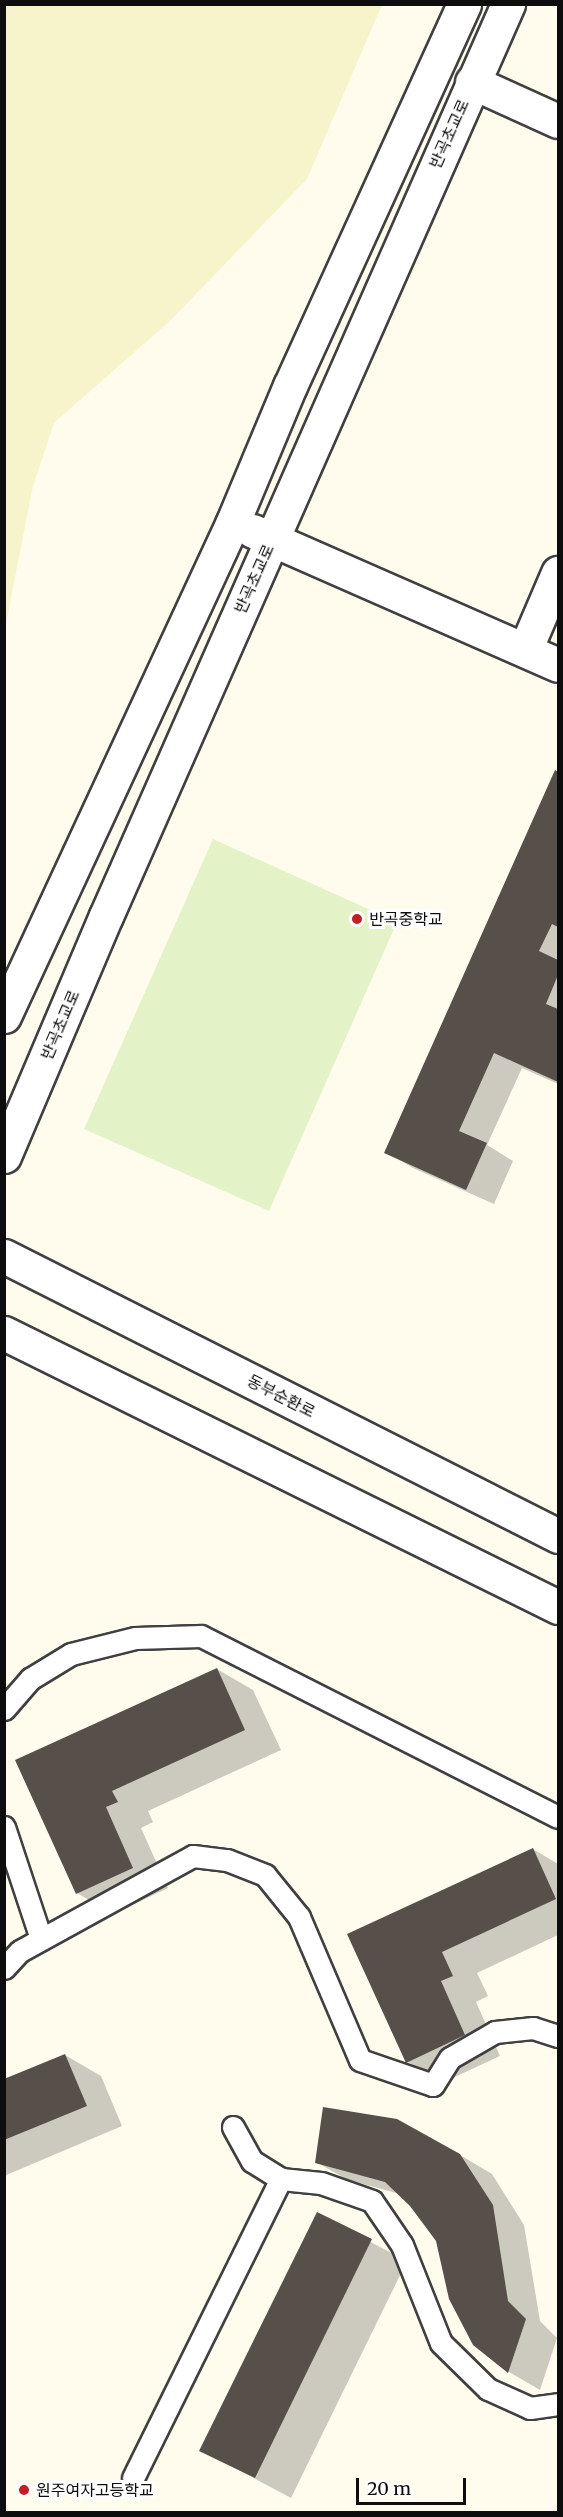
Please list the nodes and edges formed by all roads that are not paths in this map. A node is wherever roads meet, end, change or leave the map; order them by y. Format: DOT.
graph roads {
  1 [pos="464,4"];
  2 [pos="508,4"];
  3 [pos="472,82"];
  4 [pos="558,121"];
  5 [pos="233,522"];
  6 [pos="272,539"];
  7 [pos="558,573"];
  8 [pos="525,650"];
  9 [pos="558,665"];
  10 [pos="4,1016"];
  11 [pos="4,1156"];
  12 [pos="4,1256"];
  13 [pos="4,1333"];
  14 [pos="558,1536"];
  15 [pos="558,1607"];
  16 [pos="4,1709"];
  17 [pos="558,1817"];
  18 [pos="4,1827"];
  19 [pos="41,1939"];
  20 [pos="4,1968"];
  21 [pos="558,2036"];
  22 [pos="233,2127"];
  23 [pos="281,2179"];
  24 [pos="558,2404"];
  25 [pos="133,2478"];
  1 -- 5 [label="street"];
  2 -- 3 [label="street, 반곡초교로"];
  3 -- 4 [label="street"];
  3 -- 6 [label="street, 반곡초교로"];
  5 -- 6 [label="street"];
  5 -- 10 [label="street"];
  6 -- 8 [label="street"];
  6 -- 11 [label="street, 반곡초교로"];
  7 -- 8 [label="street"];
  8 -- 9 [label="street"];
  12 -- 14 [label="street, 동부순환로"];
  13 -- 15 [label="street"];
  16 -- 17 [label="lane"];
  18 -- 19 [label="lane"];
  19 -- 20 [label="lane"];
  19 -- 21 [label="lane"];
  22 -- 23 [label="lane"];
  23 -- 24 [label="lane"];
  23 -- 25 [label="lane"];
}
